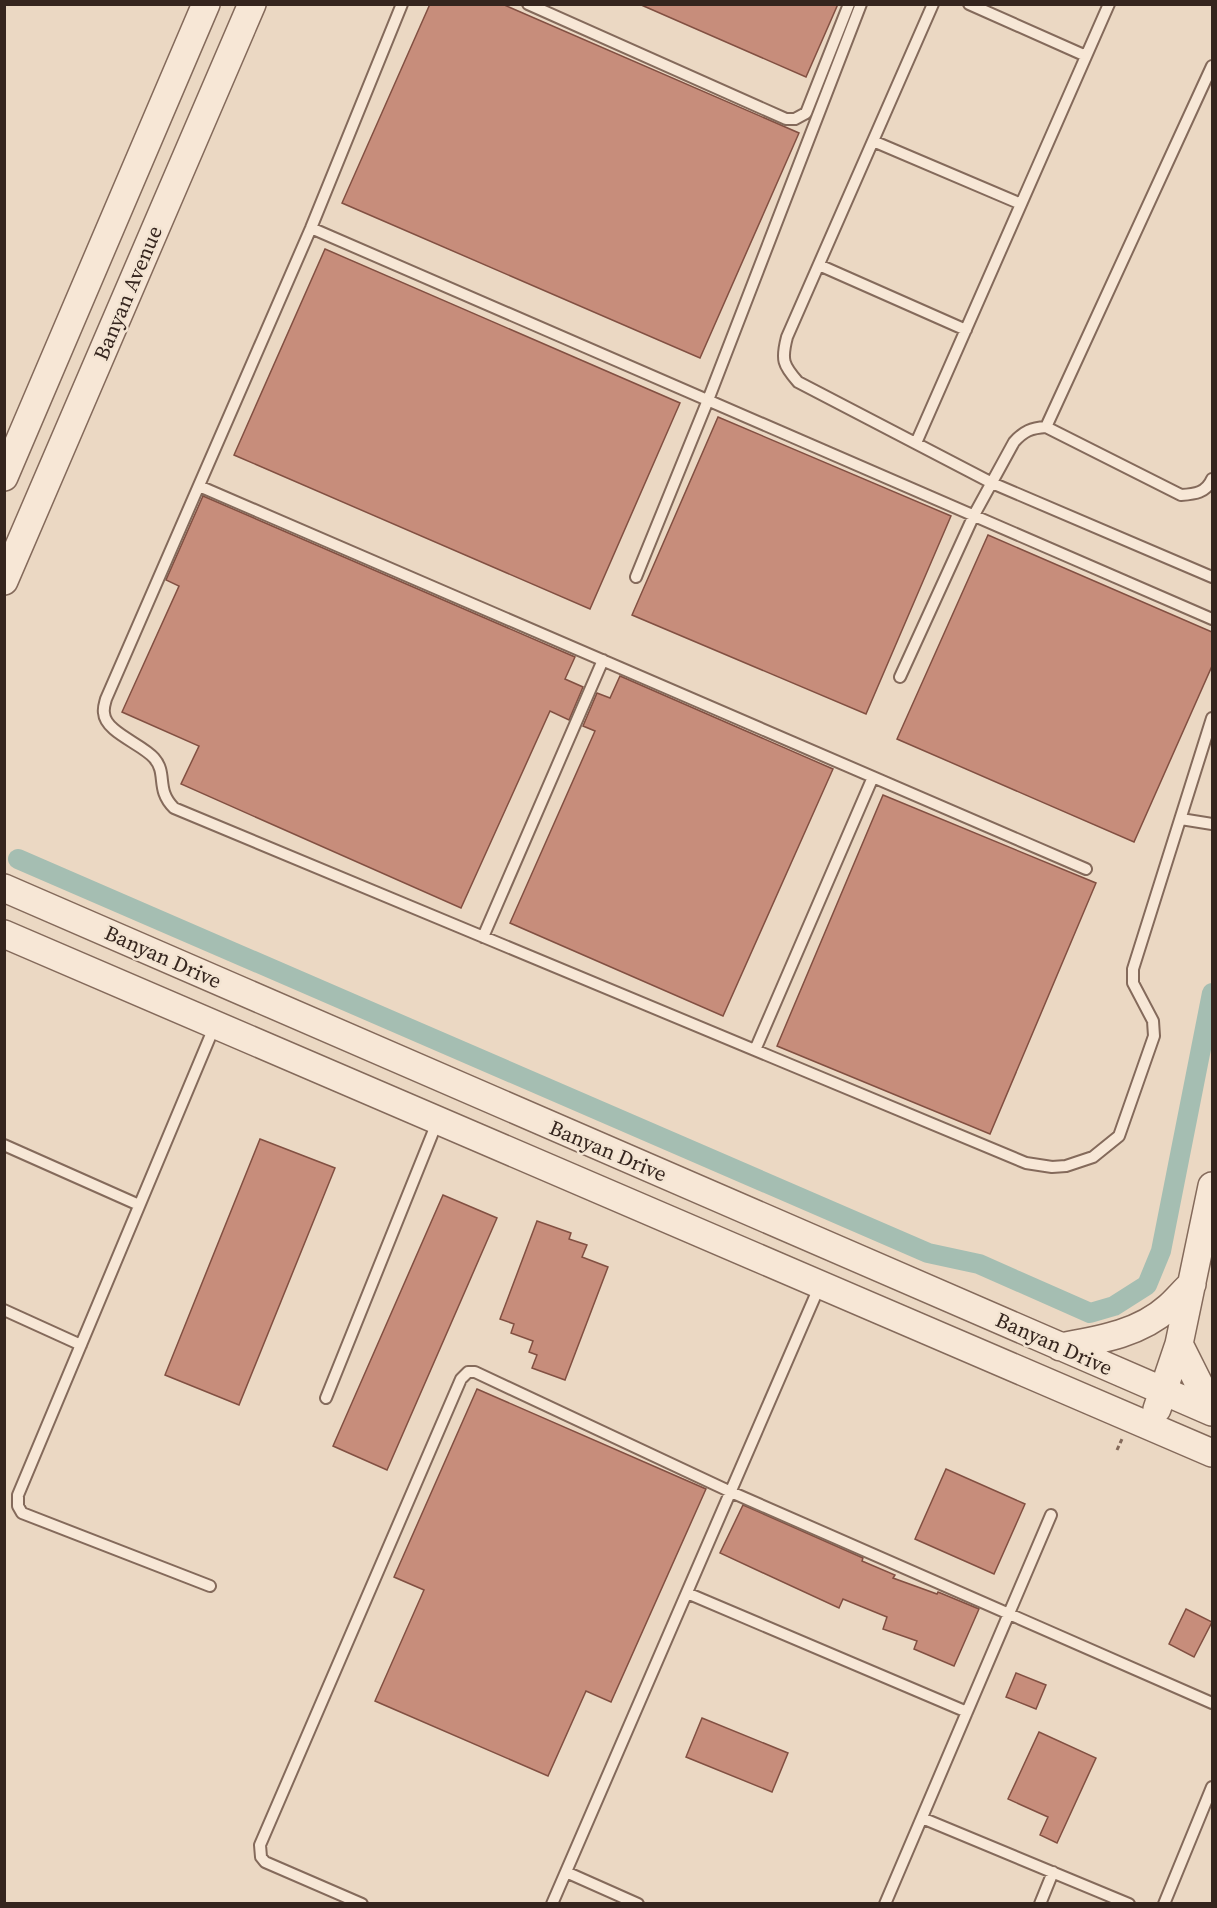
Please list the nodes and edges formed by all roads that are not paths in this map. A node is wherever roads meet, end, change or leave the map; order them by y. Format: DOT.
graph roads {
  1 [pos="206,4"];
  2 [pos="252,4"];
  3 [pos="402,4"];
  4 [pos="528,4"];
  5 [pos="849,4"];
  6 [pos="861,4"];
  7 [pos="933,4"];
  8 [pos="969,4"];
  9 [pos="1109,4"];
  10 [pos="1086,56"];
  11 [pos="1212,66"];
  12 [pos="873,141"];
  13 [pos="1021,204"];
  14 [pos="311,228"];
  15 [pos="819,265"];
  16 [pos="966,330"];
  17 [pos="708,400"];
  18 [pos="1046,427"];
  19 [pos="915,443"];
  20 [pos="4,477"];
  21 [pos="1212,478"];
  22 [pos="992,483"];
  23 [pos="199,486"];
  24 [pos="974,515"];
  25 [pos="636,577"];
  26 [pos="1212,577"];
  27 [pos="4,581"];
  28 [pos="1212,619"];
  29 [pos="603,660"];
  30 [pos="900,677"];
  31 [pos="1212,718"];
  32 [pos="873,777"];
  33 [pos="1181,819"];
  34 [pos="1212,824"];
  35 [pos="1086,869"];
  36 [pos="4,888"];
  37 [pos="4,934"];
  38 [pos="483,937"];
  39 [pos="215,1025"];
  40 [pos="755,1050"];
  41 [pos="438,1120"];
  42 [pos="4,1145"];
  43 [pos="1211,1199"];
  44 [pos="139,1205"];
  45 [pos="1192,1284"];
  46 [pos="820,1285"];
  47 [pos="4,1310"];
  48 [pos="1179,1344"];
  49 [pos="81,1345"];
  50 [pos="1060,1347"];
  51 [pos="1164,1392"];
  52 [pos="326,1398"];
  53 [pos="1212,1411"];
  54 [pos="1150,1426"];
  55 [pos="1212,1453"];
  56 [pos="731,1492"];
  57 [pos="1051,1515"];
  58 [pos="210,1586"];
  59 [pos="687,1593"];
  60 [pos="1009,1614"];
  61 [pos="1212,1703"];
  62 [pos="967,1712"];
  63 [pos="1212,1787"];
  64 [pos="922,1818"];
  65 [pos="566,1872"];
  66 [pos="1053,1872"];
  67 [pos="362,1904"];
  68 [pos="552,1904"];
  69 [pos="638,1904"];
  70 [pos="885,1904"];
  71 [pos="1040,1904"];
  72 [pos="1129,1904"];
  73 [pos="1164,1904"];
  1 -- 20 [label="street, Banyan Avenue"];
  2 -- 27 [label="street, Banyan Avenue"];
  3 -- 14 [label="lane"];
  4 -- 5 [label="lane"];
  6 -- 17 [label="lane"];
  7 -- 12 [label="lane"];
  8 -- 10 [label="lane"];
  9 -- 10 [label="lane"];
  10 -- 13 [label="lane"];
  11 -- 18 [label="lane"];
  12 -- 13 [label="lane"];
  12 -- 15 [label="lane"];
  13 -- 16 [label="lane"];
  14 -- 17 [label="lane"];
  14 -- 23 [label="lane"];
  15 -- 16 [label="lane"];
  15 -- 19 [label="lane"];
  16 -- 19 [label="lane"];
  17 -- 24 [label="lane"];
  17 -- 25 [label="lane"];
  18 -- 21 [label="lane"];
  18 -- 22 [label="lane"];
  19 -- 22 [label="lane"];
  22 -- 24 [label="lane"];
  22 -- 26 [label="lane"];
  23 -- 29 [label="lane"];
  23 -- 38 [label="lane"];
  24 -- 28 [label="lane"];
  24 -- 30 [label="lane"];
  29 -- 32 [label="lane"];
  29 -- 38 [label="lane"];
  31 -- 33 [label="lane"];
  32 -- 35 [label="lane"];
  32 -- 40 [label="lane"];
  33 -- 34 [label="lane"];
  33 -- 40 [label="lane"];
  36 -- 50 [label="street, Banyan Drive"];
  37 -- 39 [label="street, Banyan Drive"];
  38 -- 40 [label="lane"];
  39 -- 41 [label="street, Banyan Drive"];
  39 -- 44 [label="lane"];
  41 -- 46 [label="street, Banyan Drive"];
  41 -- 52 [label="lane"];
  42 -- 44 [label="lane"];
  43 -- 45 [label="street"];
  44 -- 49 [label="lane"];
  45 -- 48 [label="street"];
  45 -- 50 [label="street"];
  46 -- 54 [label="street, Banyan Drive"];
  46 -- 56 [label="lane"];
  47 -- 49 [label="lane"];
  48 -- 51 [label="street"];
  48 -- 53 [label="street"];
  49 -- 58 [label="lane"];
  50 -- 51 [label="street, Banyan Drive"];
  51 -- 53 [label="street, Banyan Drive"];
  51 -- 54 [label="street"];
  54 -- 55 [label="street, Banyan Drive"];
  56 -- 59 [label="lane"];
  56 -- 60 [label="lane"];
  56 -- 67 [label="lane"];
  57 -- 60 [label="lane"];
  59 -- 62 [label="lane"];
  59 -- 65 [label="lane"];
  60 -- 61 [label="lane"];
  60 -- 62 [label="lane"];
  62 -- 64 [label="lane"];
  63 -- 73 [label="lane"];
  64 -- 66 [label="lane"];
  64 -- 70 [label="lane"];
  65 -- 68 [label="lane"];
  65 -- 69 [label="lane"];
  66 -- 71 [label="lane"];
  66 -- 72 [label="lane"];
}
